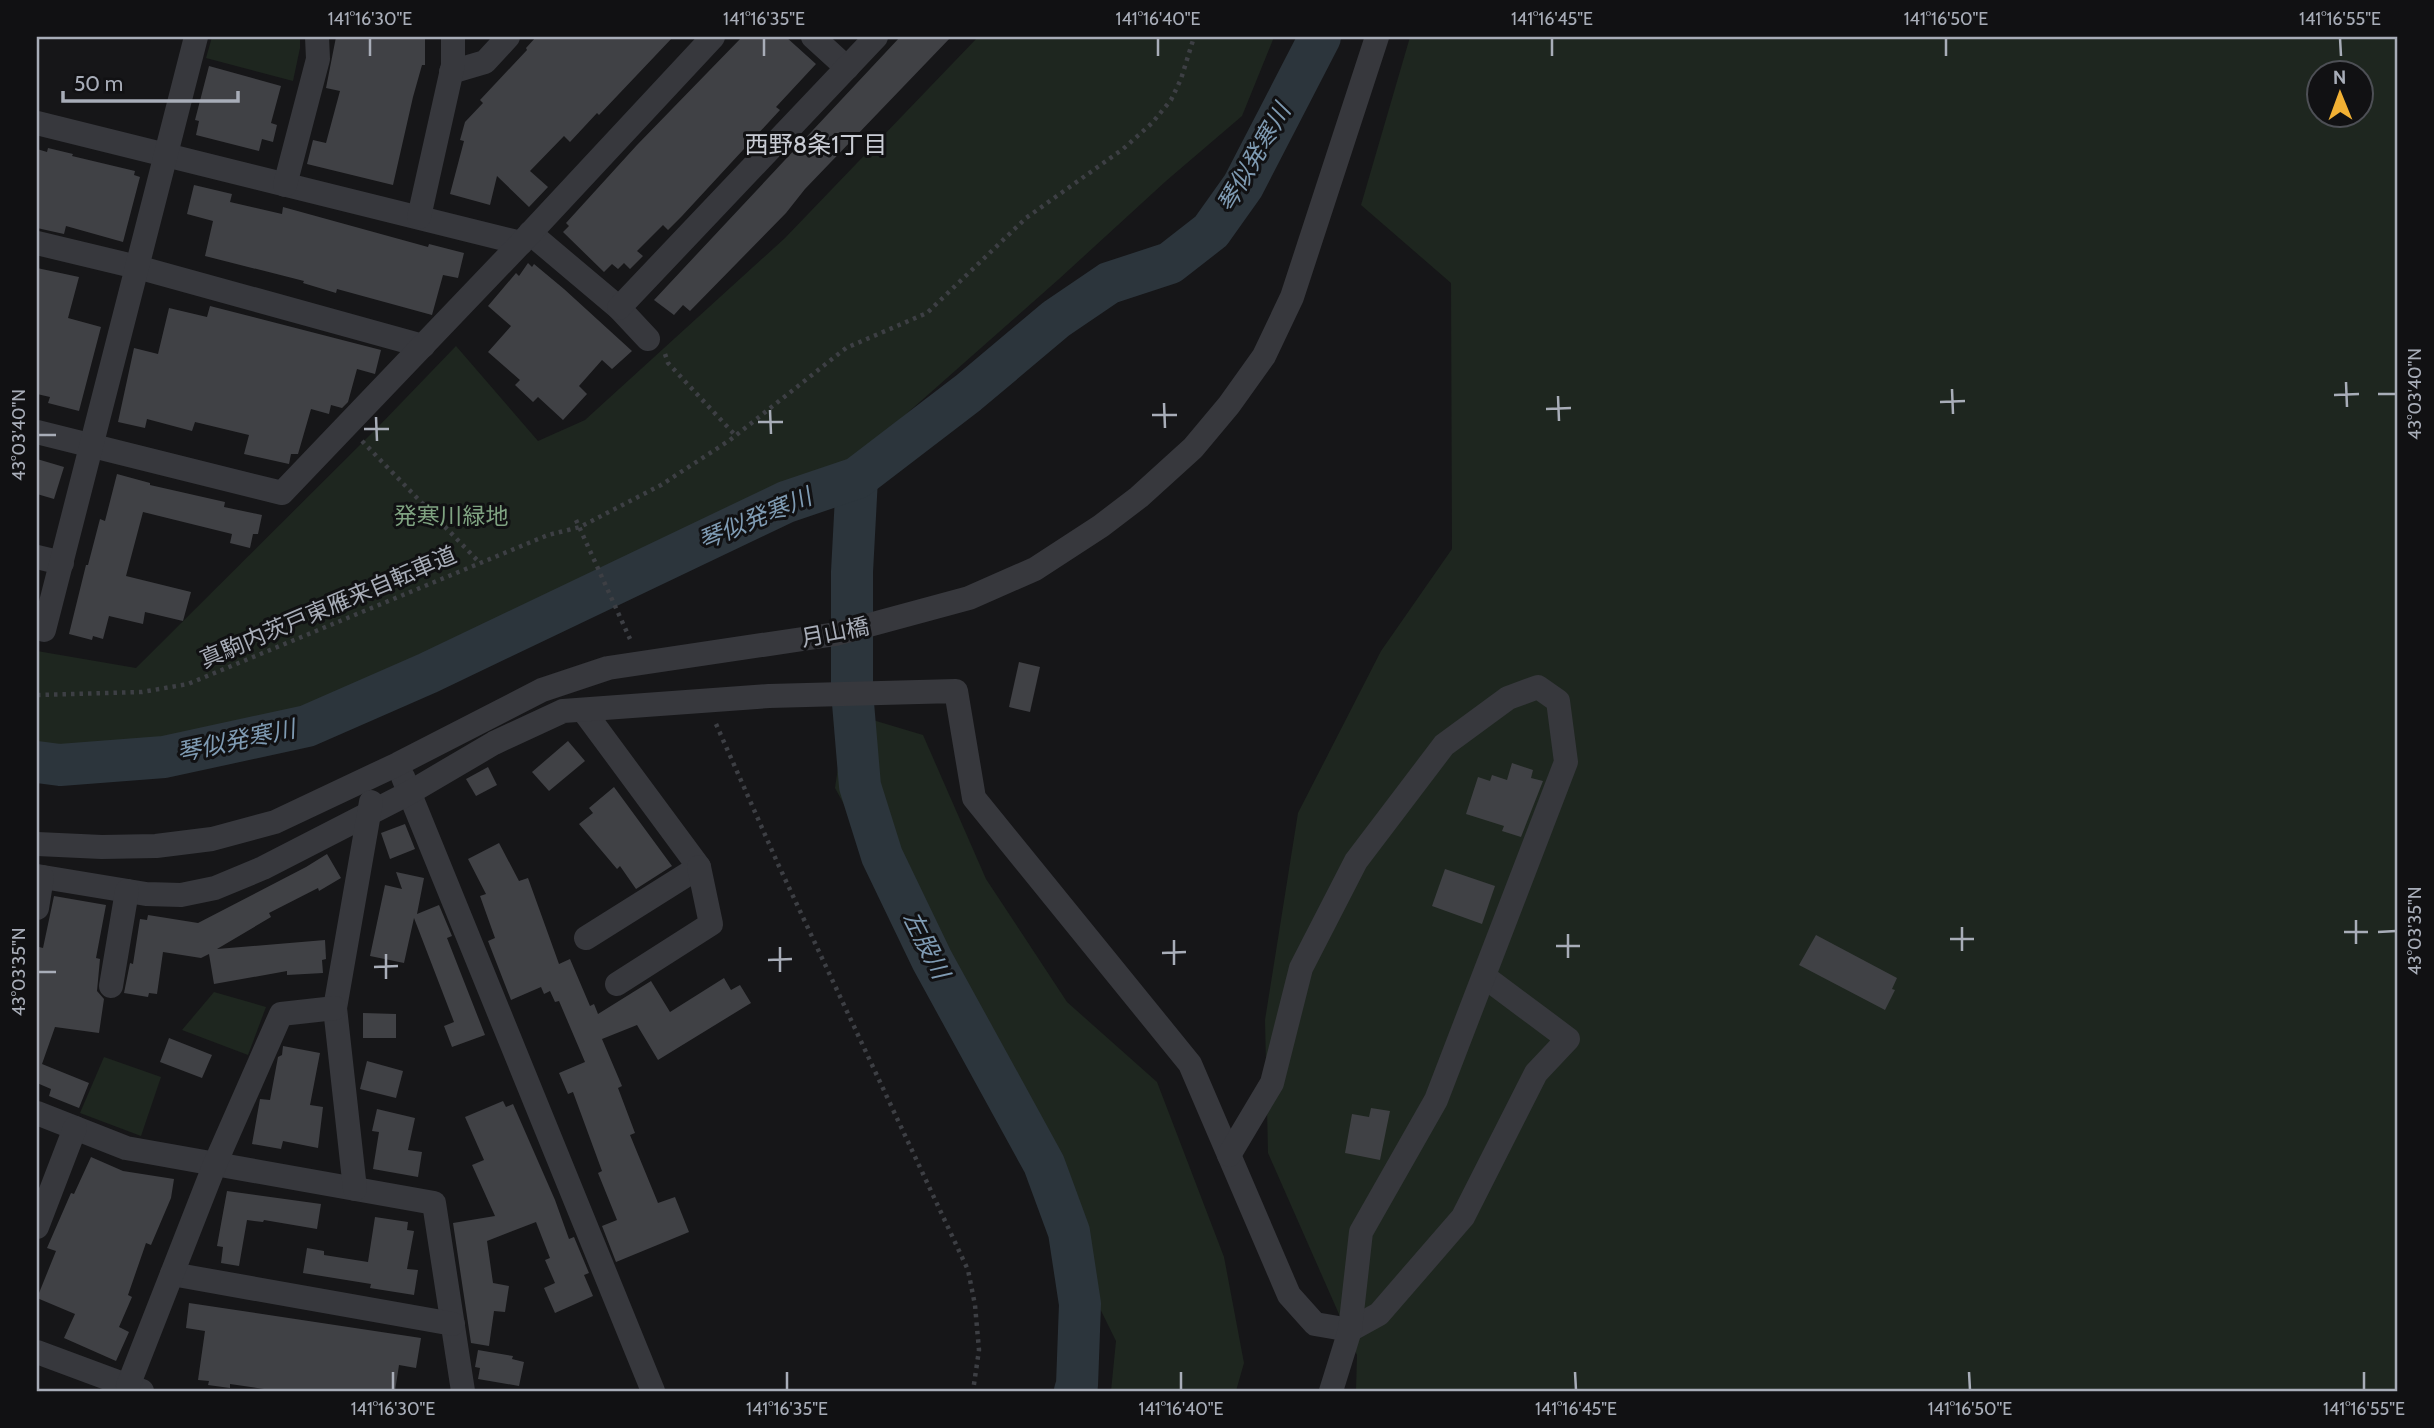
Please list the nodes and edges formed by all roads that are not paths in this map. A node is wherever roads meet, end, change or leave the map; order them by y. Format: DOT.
graph roads {
  1 [pos="195,37"];
  2 [pos="317,37"];
  3 [pos="453,37"];
  4 [pos="508,37"];
  5 [pos="713,37"];
  6 [pos="814,37"];
  7 [pos="876,37"];
  8 [pos="1377,37"];
  9 [pos="847,68"];
  10 [pos="451,72"];
  11 [pos="37,124"];
  12 [pos="165,155"];
  13 [pos="285,184"];
  14 [pos="419,217"];
  15 [pos="526,238"];
  16 [pos="37,243"];
  17 [pos="137,267"];
  18 [pos="619,308"];
  19 [pos="654,341"];
  20 [pos="423,346"];
  21 [pos="37,432"];
  22 [pos="92,446"];
  23 [pos="37,557"];
  24 [pos="61,564"];
  25 [pos="44,630"];
  26 [pos="583,710"];
  27 [pos="398,764"];
  28 [pos="370,777"];
  29 [pos="410,793"];
  30 [pos="370,813"];
  31 [pos="37,844"];
  32 [pos="699,867"];
  33 [pos="39,876"];
  34 [pos="127,891"];
  35 [pos="37,908"];
  36 [pos="586,938"];
  37 [pos="1485,977"];
  38 [pos="617,984"];
  39 [pos="111,986"];
  40 [pos="335,1008"];
  41 [pos="37,1113"];
  42 [pos="75,1128"];
  43 [pos="1229,1154"];
  44 [pos="215,1164"];
  45 [pos="355,1189"];
  46 [pos="37,1227"];
  47 [pos="172,1274"];
  48 [pos="453,1324"];
  49 [pos="1350,1331"];
  50 [pos="37,1352"];
  51 [pos="135,1389"];
  52 [pos="463,1391"];
  53 [pos="653,1391"];
  54 [pos="1331,1391"];
  1 -- 12 [label="street"];
  2 -- 13 [label="street"];
  3 -- 10 [label="street"];
  4 -- 10 [label="street"];
  5 -- 15 [label="street"];
  6 -- 9 [label="street"];
  7 -- 9 [label="street"];
  8 -- 27 [label="street, 月山橋"];
  9 -- 18 [label="street"];
  10 -- 14 [label="street"];
  11 -- 12 [label="street"];
  12 -- 13 [label="street"];
  12 -- 17 [label="street"];
  13 -- 14 [label="street"];
  14 -- 15 [label="street"];
  15 -- 18 [label="street"];
  15 -- 20 [label="street"];
  16 -- 17 [label="street"];
  17 -- 20 [label="street"];
  17 -- 22 [label="street"];
  18 -- 19 [label="street"];
  20 -- 22 [label="street"];
  21 -- 22 [label="street"];
  22 -- 24 [label="street"];
  23 -- 24 [label="street"];
  24 -- 25 [label="street"];
  26 -- 29 [label="street"];
  26 -- 32 [label="street"];
  26 -- 43 [label="street"];
  27 -- 28 [label="street, 月山橋"];
  27 -- 29 [label="street"];
  28 -- 30 [label="street"];
  28 -- 31 [label="street, 月山橋"];
  29 -- 30 [label="street"];
  29 -- 53 [label="street"];
  30 -- 34 [label="street"];
  30 -- 40 [label="street"];
  32 -- 36 [label="street"];
  32 -- 38 [label="street"];
  33 -- 34 [label="street"];
  33 -- 35 [label="street"];
  34 -- 39 [label="street"];
  37 -- 43 [label="street"];
  37 -- 49 [label="street"];
  37 -- 49 [label="street"];
  40 -- 44 [label="street"];
  40 -- 45 [label="street"];
  41 -- 42 [label="street"];
  42 -- 44 [label="street"];
  42 -- 46 [label="street"];
  43 -- 49 [label="street"];
  44 -- 45 [label="street"];
  44 -- 47 [label="street"];
  45 -- 48 [label="street"];
  47 -- 48 [label="street"];
  47 -- 51 [label="street"];
  48 -- 52 [label="street"];
  49 -- 54 [label="street"];
  50 -- 51 [label="street"];
}
